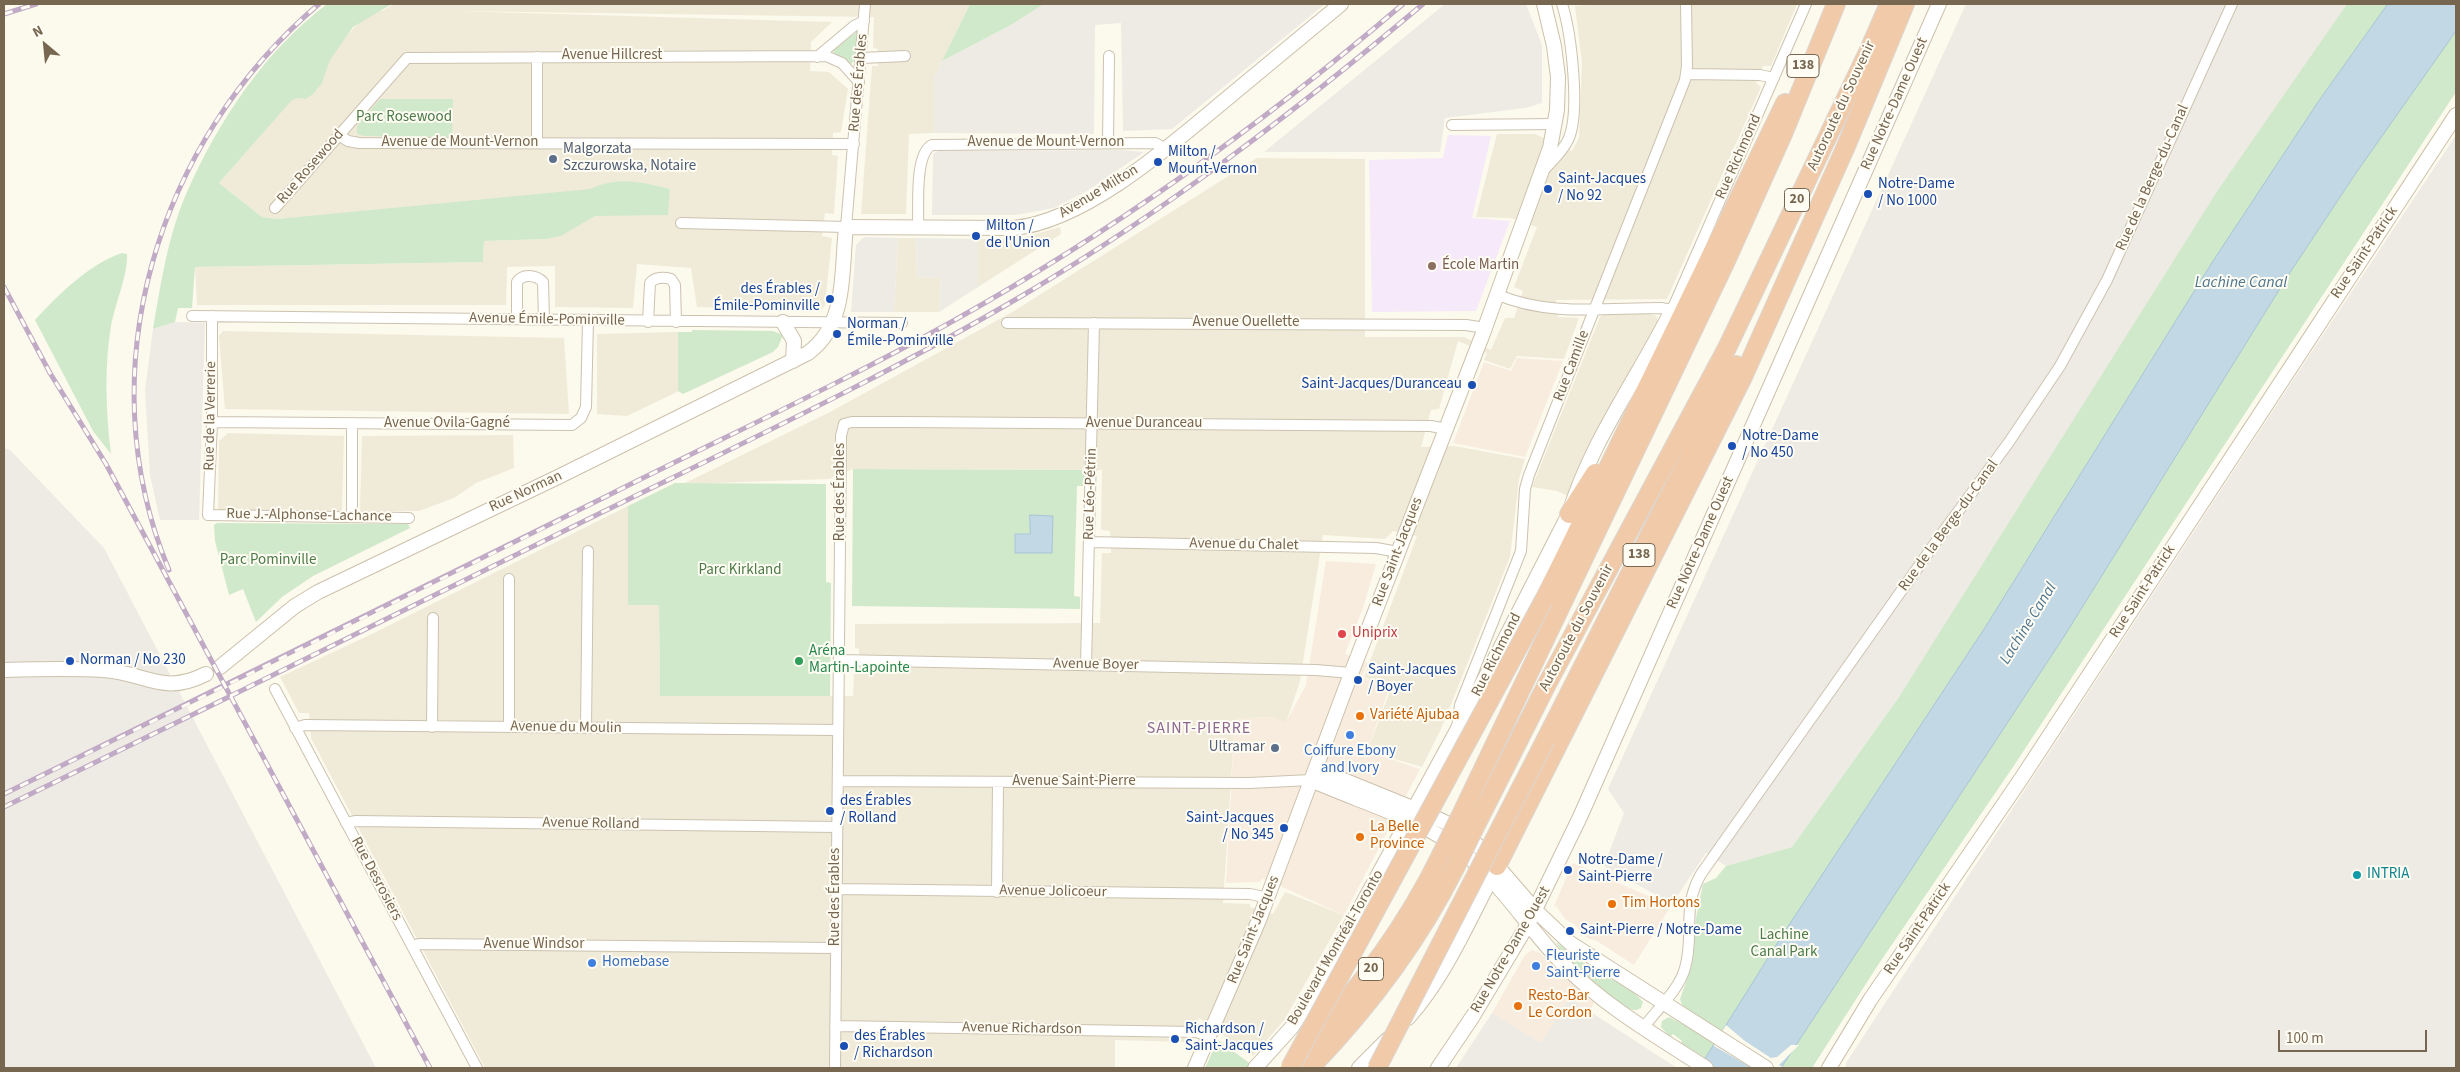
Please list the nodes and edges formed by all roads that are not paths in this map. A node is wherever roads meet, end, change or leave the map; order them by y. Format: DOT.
graph roads {
  1 [pos="1341,4"];
  2 [pos="1544,4"];
  3 [pos="1562,4"];
  4 [pos="1686,4"];
  5 [pos="1806,4"];
  6 [pos="1835,4"];
  7 [pos="1889,4"];
  8 [pos="1905,4"];
  9 [pos="1939,4"];
  10 [pos="2232,4"];
  11 [pos="865,6"];
  12 [pos="864,21"];
  13 [pos="537,56"];
  14 [pos="817,56"];
  15 [pos="906,56"];
  16 [pos="1109,56"];
  17 [pos="407,58"];
  18 [pos="862,58"];
  19 [pos="1687,74"];
  20 [pos="1774,78"];
  21 [pos="859,82"];
  22 [pos="2456,115"];
  23 [pos="1555,124"];
  24 [pos="1452,125"];
  25 [pos="339,135"];
  26 [pos="537,143"];
  27 [pos="1108,143"];
  28 [pos="854,144"];
  29 [pos="1166,149"];
  30 [pos="1542,173"];
  31 [pos="275,208"];
  32 [pos="681,223"];
  33 [pos="846,227"];
  34 [pos="918,227"];
  35 [pos="1802,240"];
  36 [pos="1496,294"];
  37 [pos="1594,308"];
  38 [pos="1672,310"];
  39 [pos="192,316"];
  40 [pos="212,316"];
  41 [pos="517,319"];
  42 [pos="544,320"];
  43 [pos="588,321"];
  44 [pos="648,322"];
  45 [pos="676,322"];
  46 [pos="783,322"];
  47 [pos="833,322"];
  48 [pos="1007,322"];
  49 [pos="902,323"];
  50 [pos="1094,323"];
  51 [pos="1485,328"];
  52 [pos="793,361"];
  53 [pos="1642,398"];
  54 [pos="212,422"];
  55 [pos="352,423"];
  56 [pos="1093,424"];
  57 [pos="843,426"];
  58 [pos="1446,429"];
  59 [pos="1569,514"];
  60 [pos="208,515"];
  61 [pos="352,517"];
  62 [pos="410,518"];
  63 [pos="1089,542"];
  64 [pos="588,551"];
  65 [pos="1398,552"];
  66 [pos="509,579"];
  67 [pos="433,618"];
  68 [pos="840,660"];
  69 [pos="1086,665"];
  70 [pos="220,667"];
  71 [pos="4,670"];
  72 [pos="1351,673"];
  73 [pos="206,674"];
  74 [pos="275,689"];
  75 [pos="432,727"];
  76 [pos="509,727"];
  77 [pos="296,728"];
  78 [pos="586,728"];
  79 [pos="838,730"];
  80 [pos="1456,730"];
  81 [pos="838,780"];
  82 [pos="1311,780"];
  83 [pos="998,782"];
  84 [pos="1413,808"];
  85 [pos="1407,821"];
  86 [pos="346,823"];
  87 [pos="836,827"];
  88 [pos="1494,873"];
  89 [pos="837,889"];
  90 [pos="997,892"];
  91 [pos="1268,898"];
  92 [pos="1536,911"];
  93 [pos="1528,924"];
  94 [pos="412,946"];
  95 [pos="836,948"];
  96 [pos="1663,1002"];
  97 [pos="835,1026"];
  98 [pos="1644,1027"];
  99 [pos="1209,1036"];
  100 [pos="1830,1067"];
  101 [pos="477,1068"];
  102 [pos="835,1068"];
  103 [pos="1195,1068"];
  104 [pos="1256,1068"];
  105 [pos="1284,1068"];
  106 [pos="1290,1068"];
  107 [pos="1310,1068"];
  108 [pos="1359,1068"];
  109 [pos="1378,1068"];
  110 [pos="1438,1068"];
  111 [pos="1706,1068"];
  112 [pos="1766,1068"];
  1 -- 29 [label="main road, Avenue Milton"];
  2 -- 23 [label="main road, Rue Saint-Jacques"];
  3 -- 30 [label="street, Rue Saint-Jacques"];
  4 -- 19 [label="street, Rue Camille"];
  5 -- 20 [label="street, Rue Richmond"];
  6 -- 53 [label="highway, 138"];
  6 -- 105 [label="highway, Autoroute du Souvenir / 20, bridge"];
  7 -- 107 [label="highway, Autoroute du Souvenir / 20, bridge"];
  8 -- 35 [label="highway, 138"];
  9 -- 92 [label="main road, Rue Notre-Dame Ouest"];
  10 -- 96 [label="street, Rue de la Berge-du-Canal"];
  11 -- 12 [label="street, Rue des Érables"];
  12 -- 14 [label="street"];
  12 -- 18 [label="street, Rue des Érables"];
  13 -- 14 [label="street, Avenue Hillcrest"];
  13 -- 17 [label="street, Avenue Hillcrest"];
  13 -- 26 [label="street"];
  14 -- 21 [label="street, Avenue Hillcrest"];
  15 -- 18 [label="street"];
  16 -- 27 [label="street"];
  17 -- 25 [label="street, Rue Rosewood"];
  18 -- 21 [label="street, Rue des Érables"];
  19 -- 20 [label="street"];
  19 -- 37 [label="street, Rue Camille"];
  20 -- 38 [label="street, Rue Richmond"];
  21 -- 28 [label="street, Rue des Érables"];
  22 -- 100 [label="main road, Rue Saint-Patrick"];
  23 -- 24 [label="street"];
  23 -- 30 [label="main road, Rue Saint-Jacques"];
  25 -- 26 [label="street, Avenue de Mount-Vernon"];
  25 -- 31 [label="street, Rue Rosewood"];
  26 -- 28 [label="street, Avenue de Mount-Vernon"];
  27 -- 29 [label="street, Avenue de Mount-Vernon"];
  27 -- 34 [label="street, Avenue de Mount-Vernon"];
  28 -- 33 [label="street, Rue des Érables"];
  29 -- 34 [label="main road, Avenue Milton"];
  30 -- 36 [label="main road, Rue Saint-Jacques"];
  32 -- 33 [label="street, Avenue Milton"];
  33 -- 34 [label="main road, Avenue Milton"];
  33 -- 47 [label="main road, Rue des Érables"];
  35 -- 88 [label="highway"];
  35 -- 109 [label="highway, 138, bridge"];
  36 -- 37 [label="street"];
  36 -- 51 [label="main road, Rue Saint-Jacques"];
  37 -- 38 [label="street"];
  37 -- 80 [label="street, Rue Camille"];
  38 -- 59 [label="main road, Rue Richmond"];
  39 -- 40 [label="street, Avenue Émile-Pominville"];
  40 -- 41 [label="street, Avenue Émile-Pominville"];
  40 -- 54 [label="street, Rue de la Verrerie"];
  41 -- 42 [label="street, Avenue Émile-Pominville"];
  41 -- 42 [label="street"];
  42 -- 43 [label="street, Avenue Émile-Pominville"];
  43 -- 44 [label="street, Avenue Émile-Pominville"];
  43 -- 55 [label="street, Avenue Ovila-Gagné"];
  44 -- 45 [label="street, Avenue Émile-Pominville"];
  44 -- 45 [label="street"];
  45 -- 46 [label="street, Avenue Émile-Pominville"];
  46 -- 47 [label="street, Avenue Émile-Pominville"];
  46 -- 52 [label="main road"];
  47 -- 49 [label="street, Avenue Émile-Pominville"];
  47 -- 52 [label="main road, Rue Norman"];
  48 -- 50 [label="street, Avenue Ouellette"];
  50 -- 51 [label="street, Avenue Ouellette"];
  50 -- 56 [label="street, Rue Léo-Pétrin"];
  51 -- 58 [label="main road, Rue Saint-Jacques"];
  52 -- 70 [label="main road, Rue Norman"];
  53 -- 59 [label="highway"];
  53 -- 106 [label="highway, 138, bridge"];
  54 -- 55 [label="street, Avenue Ovila-Gagné"];
  54 -- 60 [label="street, Rue de la Verrerie"];
  55 -- 61 [label="street"];
  56 -- 57 [label="street, Avenue Duranceau"];
  56 -- 58 [label="street, Avenue Duranceau"];
  56 -- 63 [label="street, Rue Léo-Pétrin"];
  57 -- 68 [label="street, Rue des Érables"];
  58 -- 65 [label="main road, Rue Saint-Jacques"];
  59 -- 80 [label="main road, Rue Richmond"];
  60 -- 61 [label="street, Rue J.-Alphonse-Lachance"];
  61 -- 62 [label="street, Rue J.-Alphonse-Lachance"];
  63 -- 65 [label="street, Avenue du Chalet"];
  63 -- 69 [label="street, Rue Léo-Pétrin"];
  64 -- 78 [label="street"];
  65 -- 72 [label="main road, Rue Saint-Jacques"];
  66 -- 76 [label="street"];
  67 -- 75 [label="street"];
  68 -- 69 [label="street, Avenue Boyer"];
  68 -- 79 [label="street, Rue des Érables"];
  69 -- 72 [label="street, Avenue Boyer"];
  71 -- 73 [label="main road"];
  72 -- 82 [label="main road, Rue Saint-Jacques"];
  74 -- 77 [label="street, Rue Desrosiers"];
  75 -- 76 [label="street, Avenue du Moulin"];
  75 -- 77 [label="street, Avenue du Moulin"];
  76 -- 78 [label="street, Avenue du Moulin"];
  77 -- 86 [label="street, Rue Desrosiers"];
  78 -- 79 [label="street, Avenue du Moulin"];
  79 -- 81 [label="street, Rue des Érables"];
  80 -- 84 [label="main road, Rue Richmond"];
  81 -- 83 [label="street, Avenue Saint-Pierre"];
  81 -- 87 [label="street, Rue des Érables"];
  82 -- 83 [label="street, Avenue Saint-Pierre"];
  82 -- 84 [label="main road, Avenue Saint-Pierre"];
  82 -- 85 [label="main road, Avenue Saint-Pierre"];
  82 -- 91 [label="main road, Rue Saint-Jacques"];
  83 -- 90 [label="street"];
  84 -- 85 [label="main road, Rue Richmond"];
  84 -- 88 [label="main road, Avenue Saint-Pierre"];
  85 -- 88 [label="main road, Avenue Saint-Pierre"];
  85 -- 104 [label="main road, Boulevard Montréal-Toronto"];
  86 -- 87 [label="street, Avenue Rolland"];
  86 -- 94 [label="street, Rue Desrosiers"];
  87 -- 89 [label="street, Rue des Érables"];
  88 -- 92 [label="main road, Avenue Saint-Pierre"];
  88 -- 93 [label="main road, Avenue Saint-Pierre"];
  88 -- 108 [label="main road"];
  89 -- 90 [label="street, Avenue Jolicoeur"];
  89 -- 95 [label="street, Rue des Érables"];
  90 -- 91 [label="street, Avenue Jolicoeur"];
  91 -- 99 [label="main road, Rue Saint-Jacques"];
  92 -- 93 [label="main road, Rue Notre-Dame Ouest"];
  92 -- 96 [label="main road, Avenue Saint-Pierre"];
  93 -- 98 [label="main road, Avenue Saint-Pierre"];
  93 -- 110 [label="main road, Rue Notre-Dame Ouest"];
  94 -- 95 [label="street, Avenue Windsor"];
  94 -- 101 [label="street, Rue Desrosiers"];
  95 -- 97 [label="street, Rue des Érables"];
  96 -- 98 [label="street, Rue de la Berge-du-Canal"];
  96 -- 112 [label="main road, Avenue Saint-Pierre"];
  97 -- 99 [label="street, Avenue Richardson"];
  97 -- 102 [label="street, Rue des Érables"];
  98 -- 111 [label="main road, Avenue Saint-Pierre"];
  99 -- 103 [label="main road, Rue Saint-Jacques"];
}
